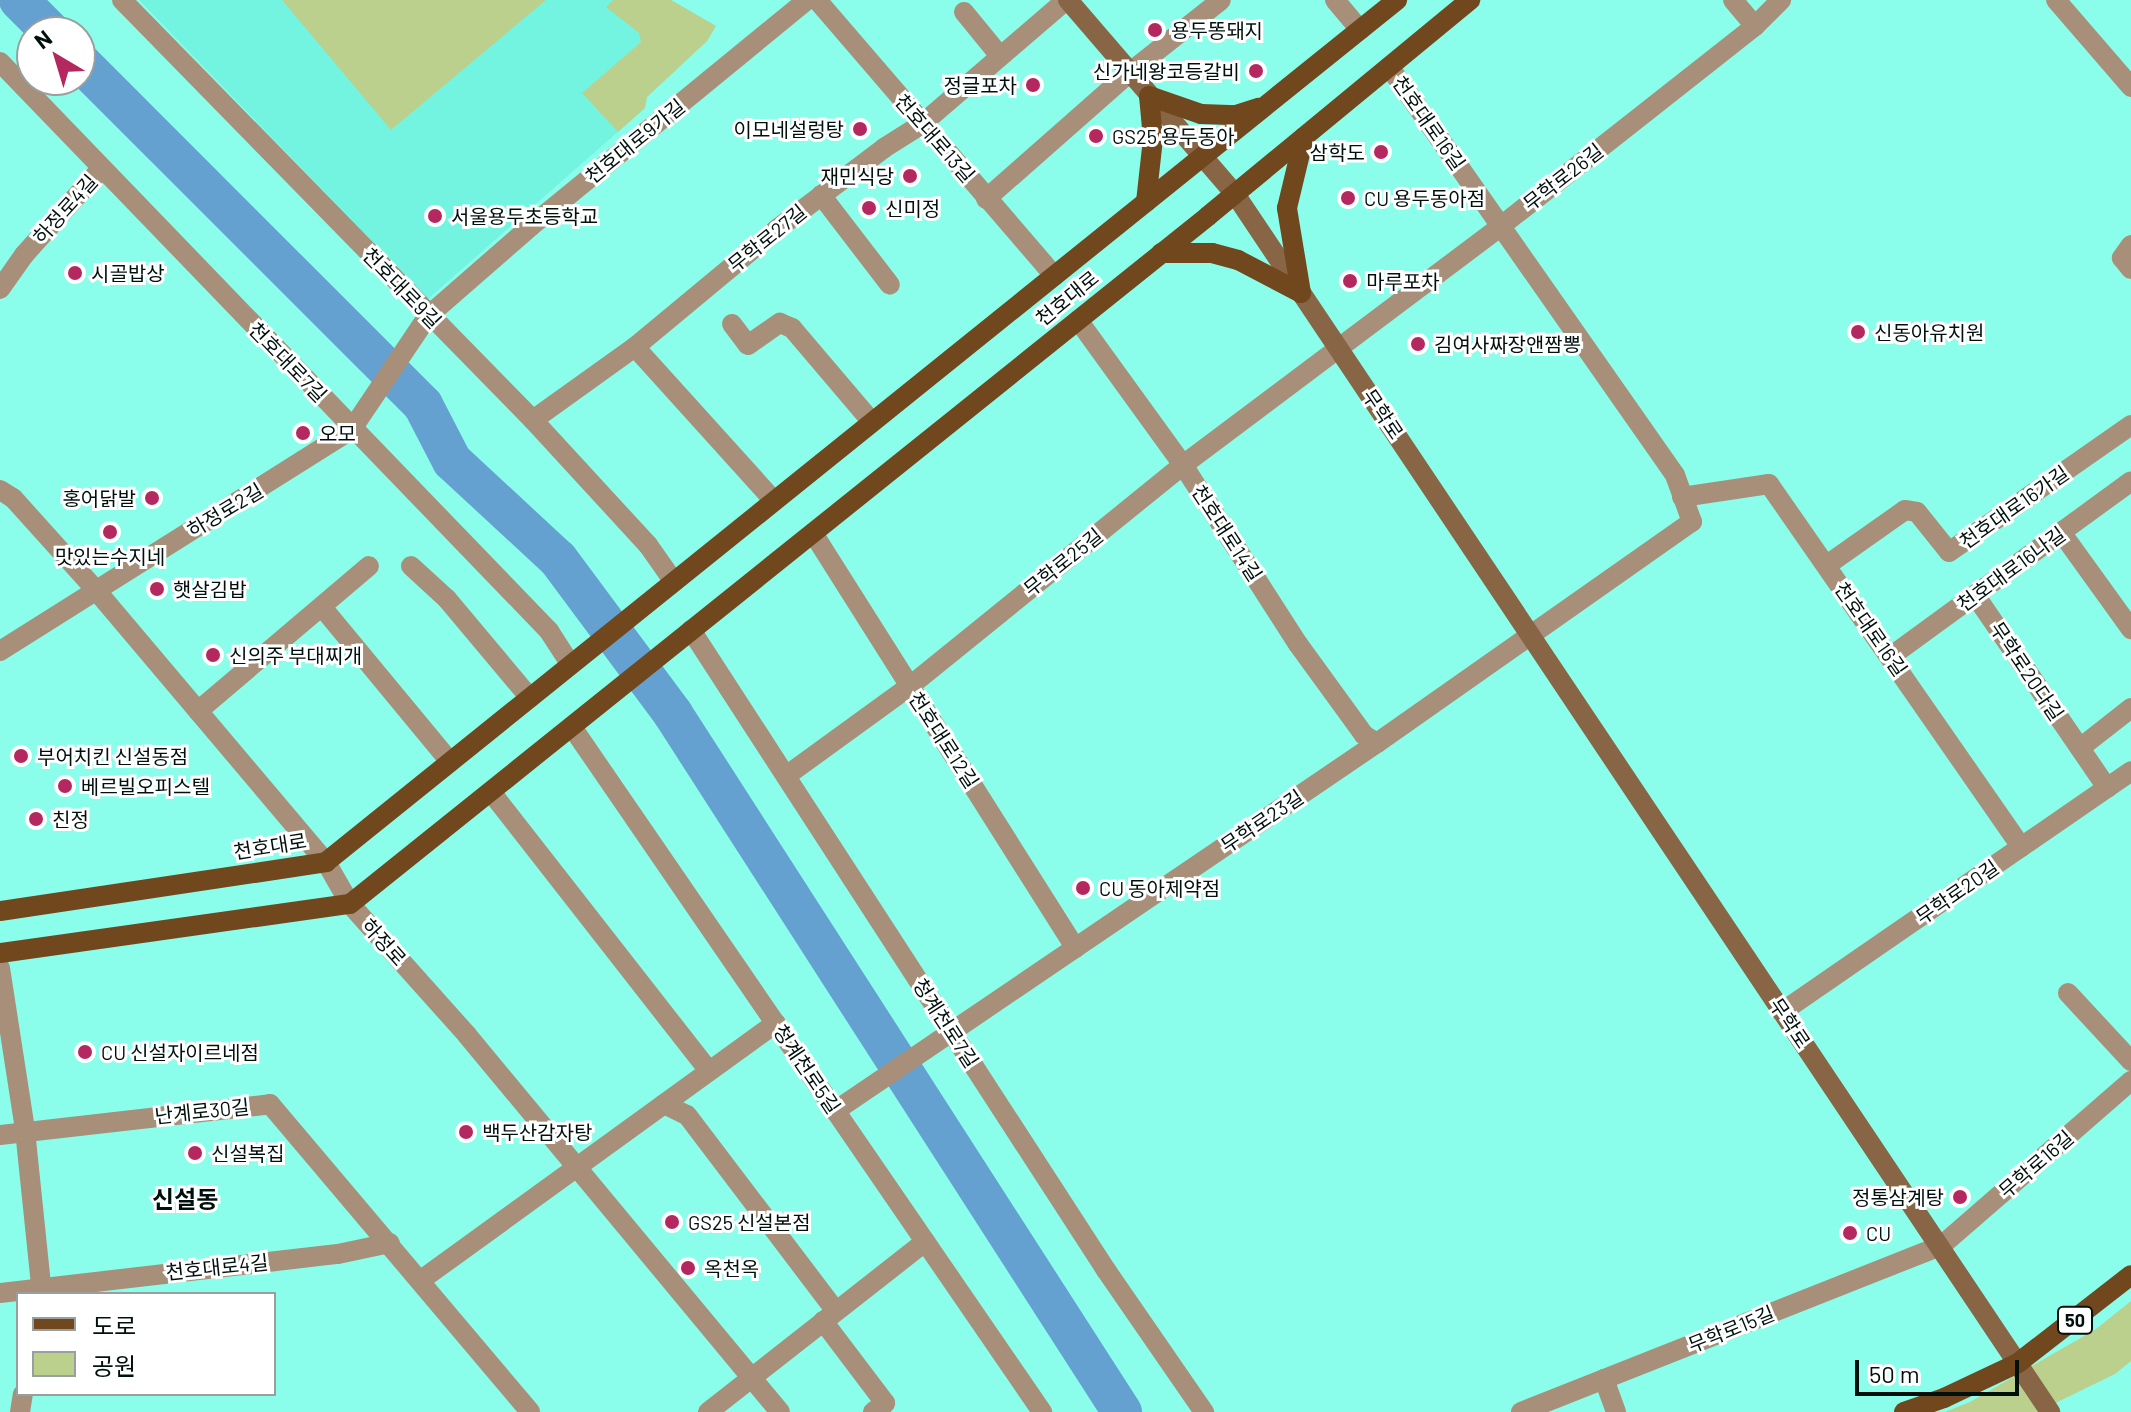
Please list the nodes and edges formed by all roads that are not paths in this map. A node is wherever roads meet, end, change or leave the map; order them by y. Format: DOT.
graph roads {
  1 [pos="122,0"];
  2 [pos="807,0"];
  3 [pos="817,0"];
  4 [pos="1067,0"];
  5 [pos="1221,0"];
  6 [pos="1335,0"];
  7 [pos="1397,0"];
  8 [pos="1470,0"];
  9 [pos="1733,0"];
  10 [pos="1781,0"];
  11 [pos="2056,0"];
  12 [pos="964,12"];
  13 [pos="1755,26"];
  14 [pos="1360,30"];
  15 [pos="1000,56"];
  16 [pos="0,62"];
  17 [pos="1389,67"];
  18 [pos="1129,73"];
  19 [pos="2131,87"];
  20 [pos="1149,96"];
  21 [pos="1265,106"];
  22 [pos="922,124"];
  23 [pos="1304,137"];
  24 [pos="1201,158"];
  25 [pos="101,169"];
  26 [pos="1235,194"];
  27 [pos="821,195"];
  28 [pos="986,199"];
  29 [pos="1146,202"];
  30 [pos="1501,226"];
  31 [pos="2131,245"];
  32 [pos="1161,253"];
  33 [pos="2131,269"];
  34 [pos="1288,274"];
  35 [pos="1054,276"];
  36 [pos="890,285"];
  37 [pos="0,289"];
  38 [pos="1301,293"];
  39 [pos="1078,320"];
  40 [pos="424,322"];
  41 [pos="732,324"];
  42 [pos="1338,346"];
  43 [pos="635,347"];
  44 [pos="533,420"];
  45 [pos="872,422"];
  46 [pos="355,423"];
  47 [pos="2131,425"];
  48 [pos="1183,465"];
  49 [pos="2131,481"];
  50 [pos="0,490"];
  51 [pos="1682,497"];
  52 [pos="774,501"];
  53 [pos="2061,532"];
  54 [pos="813,533"];
  55 [pos="1827,565"];
  56 [pos="369,566"];
  57 [pos="411,566"];
  58 [pos="674,582"];
  59 [pos="95,589"];
  60 [pos="1975,595"];
  61 [pos="322,607"];
  62 [pos="2131,629"];
  63 [pos="691,630"];
  64 [pos="1529,634"];
  65 [pos="0,651"];
  66 [pos="1890,657"];
  67 [pos="573,663"];
  68 [pos="910,686"];
  69 [pos="530,698"];
  70 [pos="2131,708"];
  71 [pos="198,711"];
  72 [pos="572,727"];
  73 [pos="1377,743"];
  74 [pos="2080,748"];
  75 [pos="450,762"];
  76 [pos="2131,771"];
  77 [pos="786,776"];
  78 [pos="2107,788"];
  79 [pos="491,792"];
  80 [pos="2021,847"];
  81 [pos="326,862"];
  82 [pos="350,904"];
  83 [pos="0,911"];
  84 [pos="1075,948"];
  85 [pos="0,953"];
  86 [pos="0,968"];
  87 [pos="2068,993"];
  88 [pos="1782,1012"];
  89 [pos="776,1023"];
  90 [pos="951,1031"];
  91 [pos="2131,1061"];
  92 [pos="709,1071"];
  93 [pos="2131,1081"];
  94 [pos="664,1104"];
  95 [pos="835,1111"];
  96 [pos="25,1130"];
  97 [pos="0,1135"];
  98 [pos="577,1167"];
  99 [pos="925,1242"];
  100 [pos="390,1243"];
  101 [pos="1941,1246"];
  102 [pos="2131,1275"];
  103 [pos="421,1280"];
  104 [pos="43,1290"];
  105 [pos="0,1293"];
  106 [pos="830,1316"];
  107 [pos="2018,1363"];
  108 [pos="752,1376"];
  109 [pos="1604,1379"];
  110 [pos="879,1408"];
  111 [pos="530,1412"];
  112 [pos="708,1412"];
  113 [pos="780,1412"];
  114 [pos="1042,1412"];
  115 [pos="1204,1412"];
  116 [pos="1521,1412"];
  117 [pos="1616,1412"];
  118 [pos="1904,1412"];
  119 [pos="2050,1412"];
  1 -- 40 [label="street, 천호대로9길"];
  2 -- 40 [label="street, 천호대로9가길"];
  3 -- 22 [label="street, 천호대로13길"];
  4 -- 15 [label="street, 무학로27길"];
  4 -- 18 [label="main road, 무학로"];
  5 -- 18 [label="street"];
  6 -- 14 [label="street"];
  7 -- 14 [label="main road, 천호대로"];
  8 -- 17 [label="main road, 천호대로"];
  9 -- 13 [label="street"];
  10 -- 13 [label="street, 무학로26길"];
  11 -- 19 [label="street"];
  12 -- 15 [label="street"];
  13 -- 30 [label="street, 무학로26길"];
  14 -- 21 [label="main road, 천호대로"];
  15 -- 22 [label="street, 무학로27길"];
  16 -- 25 [label="street, 천호대로7길"];
  17 -- 23 [label="main road, 천호대로"];
  17 -- 30 [label="street, 천호대로16길"];
  18 -- 20 [label="main road, 무학로"];
  18 -- 28 [label="street"];
  20 -- 21 [label="main road"];
  20 -- 24 [label="main road, 무학로"];
  20 -- 29 [label="main road"];
  21 -- 24 [label="main road, 천호대로"];
  22 -- 27 [label="street, 무학로27길"];
  22 -- 28 [label="street, 천호대로13길"];
  23 -- 26 [label="main road, 천호대로"];
  23 -- 38 [label="main road"];
  24 -- 26 [label="main road, 무학로"];
  24 -- 29 [label="main road, 천호대로"];
  25 -- 37 [label="street, 하정로4길"];
  25 -- 46 [label="street, 천호대로7길"];
  26 -- 32 [label="main road, 천호대로"];
  26 -- 34 [label="main road, 무학로"];
  26 -- 38 [label="main road, 무학로"];
  27 -- 36 [label="street"];
  27 -- 43 [label="street, 무학로27길"];
  28 -- 35 [label="street, 천호대로13길"];
  29 -- 35 [label="main road, 천호대로"];
  30 -- 42 [label="street, 무학로26길"];
  30 -- 51 [label="street, 천호대로16길"];
  31 -- 33 [label="street"];
  32 -- 38 [label="main road"];
  32 -- 39 [label="main road, 천호대로"];
  35 -- 45 [label="main road, 천호대로"];
  38 -- 42 [label="main road, 무학로"];
  39 -- 48 [label="street, 천호대로14길"];
  39 -- 54 [label="main road, 천호대로"];
  40 -- 44 [label="street, 천호대로9길"];
  40 -- 46 [label="street, 천호대로9가길"];
  41 -- 45 [label="street"];
  42 -- 48 [label="street, 무학로25길"];
  42 -- 64 [label="main road, 무학로"];
  43 -- 44 [label="street, 무학로27길"];
  43 -- 52 [label="street"];
  44 -- 58 [label="street, 천호대로9길"];
  45 -- 52 [label="main road, 천호대로"];
  46 -- 59 [label="street, 하정로2길"];
  46 -- 67 [label="street, 천호대로7길"];
  47 -- 55 [label="street, 천호대로16가길"];
  48 -- 68 [label="street, 무학로25길"];
  48 -- 73 [label="street, 천호대로14길"];
  49 -- 53 [label="street, 천호대로16나길"];
  50 -- 59 [label="street, 하정로"];
  51 -- 55 [label="street, 천호대로16길"];
  51 -- 64 [label="street, 천호대로16길"];
  52 -- 58 [label="main road, 천호대로"];
  53 -- 60 [label="street, 천호대로16나길"];
  53 -- 62 [label="street"];
  54 -- 63 [label="main road, 천호대로"];
  54 -- 68 [label="street, 천호대로12길"];
  55 -- 66 [label="street, 천호대로16길"];
  56 -- 61 [label="street"];
  57 -- 69 [label="street"];
  58 -- 67 [label="main road, 천호대로"];
  59 -- 65 [label="street, 하정로2길"];
  59 -- 71 [label="street, 하정로"];
  60 -- 66 [label="street, 천호대로16나길"];
  60 -- 74 [label="street, 무학로20다길"];
  61 -- 71 [label="street"];
  61 -- 75 [label="street"];
  63 -- 72 [label="main road, 천호대로"];
  63 -- 77 [label="street, 청계천로7길"];
  64 -- 73 [label="street, 무학로23길"];
  64 -- 88 [label="main road, 무학로"];
  66 -- 80 [label="street, 천호대로16길"];
  67 -- 69 [label="main road, 천호대로"];
  68 -- 77 [label="street, 무학로25길"];
  68 -- 84 [label="street, 천호대로12길"];
  69 -- 75 [label="main road, 천호대로"];
  70 -- 74 [label="street"];
  71 -- 81 [label="street, 하정로"];
  72 -- 79 [label="main road"];
  72 -- 89 [label="street, 청계천로5길"];
  73 -- 84 [label="street, 무학로23길"];
  74 -- 78 [label="street, 무학로20다길"];
  75 -- 81 [label="main road, 천호대로"];
  76 -- 78 [label="street, 무학로20길"];
  77 -- 90 [label="street, 청계천로7길"];
  78 -- 80 [label="street, 무학로20길"];
  79 -- 82 [label="main road"];
  79 -- 92 [label="street"];
  80 -- 88 [label="street, 무학로20길"];
  81 -- 82 [label="street, 하정로"];
  81 -- 83 [label="main road, 천호대로"];
  82 -- 85 [label="main road"];
  82 -- 98 [label="street, 하정로"];
  84 -- 90 [label="street, 무학로23길"];
  86 -- 96 [label="street"];
  87 -- 91 [label="street"];
  88 -- 101 [label="main road, 무학로"];
  89 -- 92 [label="street"];
  89 -- 95 [label="street, 청계천로5길"];
  90 -- 95 [label="street, 무학로23길"];
  90 -- 115 [label="street, 청계천로7길"];
  92 -- 94 [label="street"];
  93 -- 101 [label="street, 무학로16길"];
  94 -- 98 [label="street"];
  94 -- 106 [label="street"];
  95 -- 99 [label="street, 청계천로5길"];
  96 -- 97 [label="street, 난계로30길"];
  96 -- 100 [label="street, 난계로30길"];
  96 -- 104 [label="street"];
  98 -- 103 [label="street"];
  98 -- 108 [label="street, 하정로"];
  99 -- 106 [label="street"];
  99 -- 114 [label="street, 청계천로5길"];
  100 -- 103 [label="street, 난계로30길"];
  100 -- 104 [label="street, 천호대로4길"];
  101 -- 107 [label="main road, 무학로"];
  101 -- 109 [label="street, 무학로15길"];
  102 -- 107 [label="main road, 50"];
  103 -- 111 [label="street, 난계로30길"];
  104 -- 105 [label="street, 천호대로4길"];
  106 -- 108 [label="street"];
  106 -- 110 [label="street"];
  107 -- 118 [label="main road, 50"];
  107 -- 119 [label="main road, 무학로"];
  108 -- 112 [label="street"];
  108 -- 113 [label="street, 하정로"];
  109 -- 116 [label="street, 무학로15길"];
  109 -- 117 [label="street"];
}
